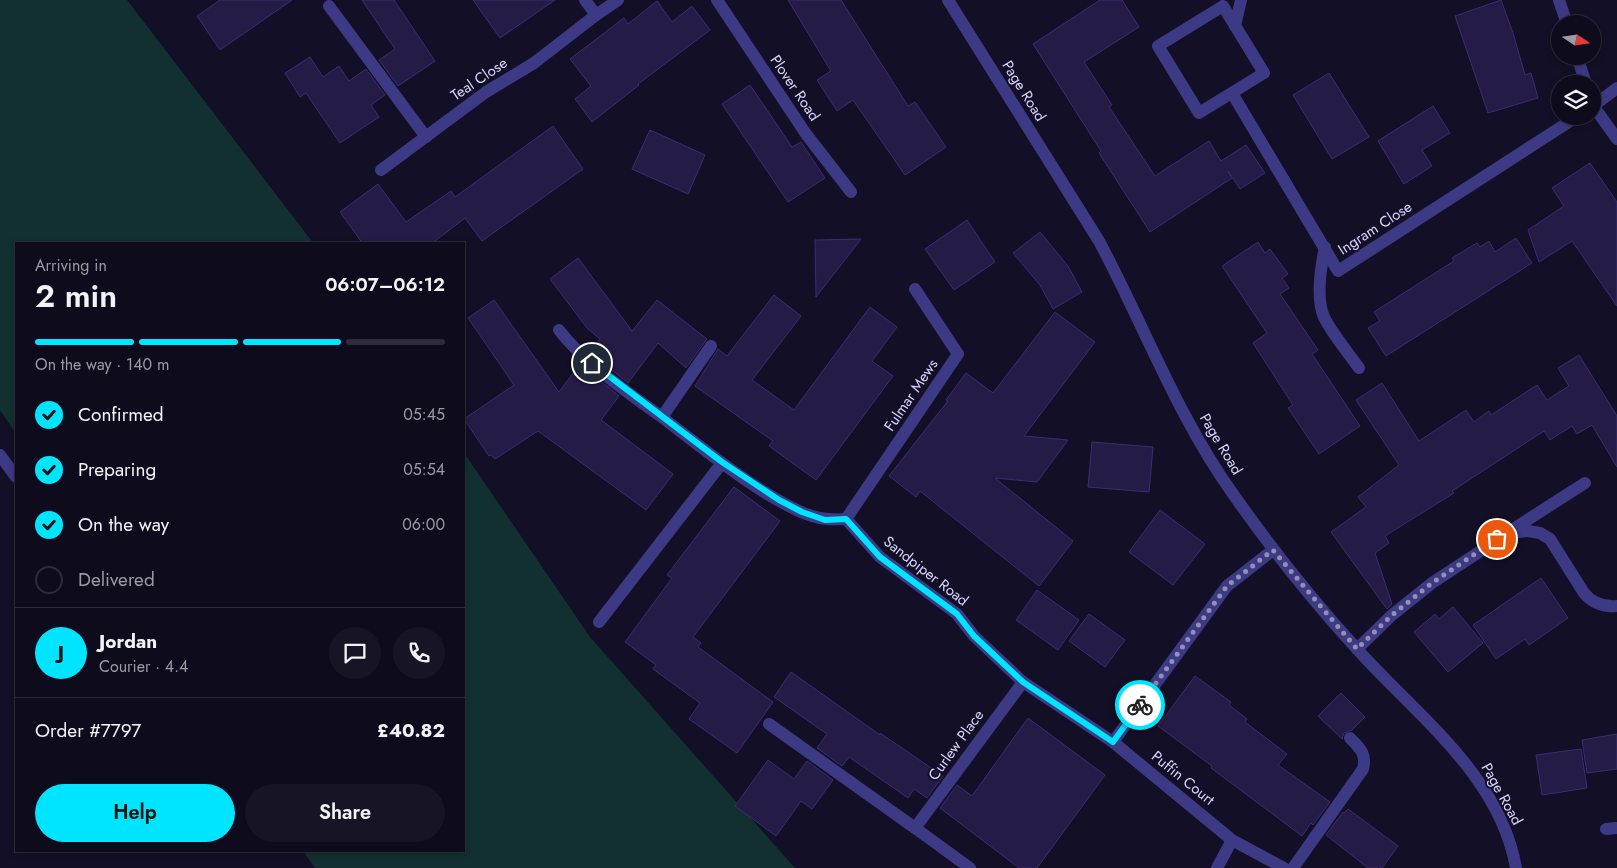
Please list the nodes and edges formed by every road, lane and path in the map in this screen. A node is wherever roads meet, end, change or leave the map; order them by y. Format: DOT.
graph roads {
  1 [pos="585,0"];
  2 [pos="618,0"];
  3 [pos="717,0"];
  4 [pos="948,0"];
  5 [pos="1241,0"];
  6 [pos="1559,0"];
  7 [pos="329,6"];
  8 [pos="596,15"];
  9 [pos="1563,15"];
  10 [pos="1235,26"];
  11 [pos="1617,88"];
  12 [pos="1232,93"];
  13 [pos="1601,100"];
  14 [pos="1601,117"];
  15 [pos="1564,125"];
  16 [pos="426,137"];
  17 [pos="1617,139"];
  18 [pos="381,170"];
  19 [pos="851,192"];
  20 [pos="1325,248"];
  21 [pos="915,289"];
  22 [pos="559,330"];
  23 [pos="711,346"];
  24 [pos="1359,368"];
  25 [pos="662,417"];
  26 [pos="0,456"];
  27 [pos="722,462"];
  28 [pos="15,476"];
  29 [pos="1585,483"];
  30 [pos="846,519"];
  31 [pos="1508,533"];
  32 [pos="1273,550"];
  33 [pos="1617,606"];
  34 [pos="599,622"];
  35 [pos="1357,649"];
  36 [pos="1023,682"];
  37 [pos="769,724"];
  38 [pos="1350,738"];
  39 [pos="1113,742"];
  40 [pos="915,828"];
  41 [pos="1232,840"];
  42 [pos="970,868"];
  43 [pos="1217,868"];
  44 [pos="1284,868"];
  45 [pos="1292,868"];
  46 [pos="1516,868"];
  1 -- 8 [label="street"];
  2 -- 8 [label="street"];
  3 -- 19 [label="street, Plover Road"];
  4 -- 32 [label="street, Page Road"];
  5 -- 10 [label="street"];
  6 -- 9 [label="street"];
  7 -- 16 [label="street"];
  8 -- 16 [label="street, Teal Close"];
  10 -- 12 [label="street"];
  10 -- 12 [label="street"];
  11 -- 13 [label="street"];
  12 -- 20 [label="street, Ingram Close"];
  14 -- 17 [label="street"];
  15 -- 20 [label="street, Ingram Close"];
  16 -- 18 [label="street, Teal Close"];
  20 -- 24 [label="street"];
  21 -- 30 [label="street, Fulmar Mews"];
  22 -- 25 [label="street"];
  23 -- 25 [label="street"];
  25 -- 27 [label="street"];
  26 -- 28 [label="street"];
  27 -- 30 [label="street"];
  27 -- 34 [label="street"];
  29 -- 31 [label="street"];
  30 -- 36 [label="street, Sandpiper Road"];
  31 -- 33 [label="street"];
  31 -- 35 [label="street"];
  32 -- 35 [label="street, Page Road"];
  32 -- 39 [label="street"];
  35 -- 46 [label="street, Page Road"];
  36 -- 39 [label="street, Sandpiper Road"];
  36 -- 40 [label="street, Curlew Place"];
  37 -- 40 [label="street"];
  38 -- 45 [label="street"];
  39 -- 41 [label="street, Puffin Court"];
  40 -- 42 [label="street"];
  41 -- 43 [label="street"];
  41 -- 44 [label="street, Puffin Court"];
}
